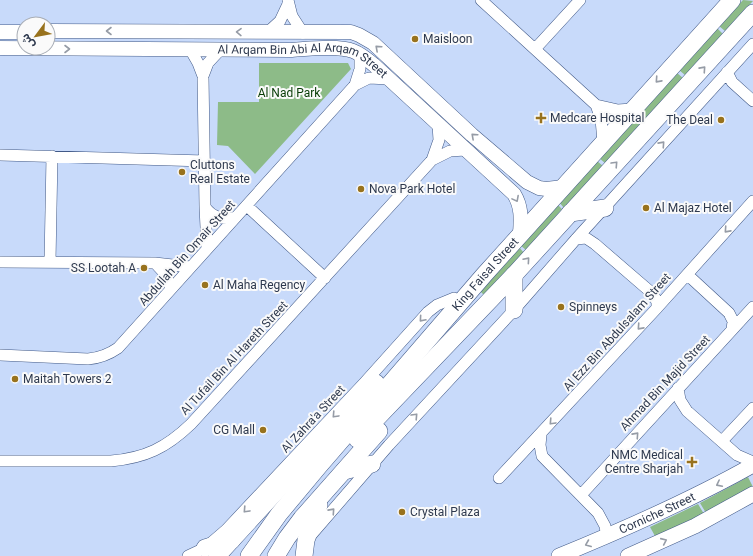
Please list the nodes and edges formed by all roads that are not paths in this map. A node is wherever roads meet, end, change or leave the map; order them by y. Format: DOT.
graph roads {
  1 [pos="481,0"];
  2 [pos="580,0"];
  3 [pos="732,0"];
  4 [pos="288,2"];
  5 [pos="753,13"];
  6 [pos="0,32"];
  7 [pos="16,32"];
  8 [pos="56,32"];
  9 [pos="268,32"];
  10 [pos="303,33"];
  11 [pos="753,44"];
  12 [pos="0,48"];
  13 [pos="190,49"];
  14 [pos="535,49"];
  15 [pos="220,50"];
  16 [pos="360,54"];
  17 [pos="727,72"];
  18 [pos="203,76"];
  19 [pos="393,83"];
  20 [pos="355,84"];
  21 [pos="753,101"];
  22 [pos="596,105"];
  23 [pos="632,109"];
  24 [pos="449,113"];
  25 [pos="438,125"];
  26 [pos="603,142"];
  27 [pos="465,150"];
  28 [pos="0,155"];
  29 [pos="52,156"];
  30 [pos="432,160"];
  31 [pos="205,161"];
  32 [pos="511,169"];
  33 [pos="564,187"];
  34 [pos="753,201"];
  35 [pos="246,206"];
  36 [pos="205,207"];
  37 [pos="605,208"];
  38 [pos="570,213"];
  39 [pos="236,217"];
  40 [pos="520,234"];
  41 [pos="576,239"];
  42 [pos="207,248"];
  43 [pos="0,262"];
  44 [pos="50,262"];
  45 [pos="155,263"];
  46 [pos="190,267"];
  47 [pos="484,275"];
  48 [pos="514,276"];
  49 [pos="325,278"];
  50 [pos="684,278"];
  51 [pos="171,289"];
  52 [pos="454,298"];
  53 [pos="485,305"];
  54 [pos="753,307"];
  55 [pos="657,308"];
  56 [pos="514,310"];
  57 [pos="732,330"];
  58 [pos="0,355"];
  59 [pos="678,388"];
  60 [pos="753,408"];
  61 [pos="541,434"];
  62 [pos="722,441"];
  63 [pos="521,454"];
  64 [pos="542,456"];
  65 [pos="0,462"];
  66 [pos="372,464"];
  67 [pos="753,464"];
  68 [pos="344,471"];
  69 [pos="499,478"];
  70 [pos="327,491"];
  71 [pos="753,494"];
  72 [pos="581,495"];
  73 [pos="607,537"];
  74 [pos="270,544"];
  75 [pos="305,548"];
  76 [pos="219,550"];
  77 [pos="188,556"];
  78 [pos="249,556"];
  79 [pos="261,556"];
  80 [pos="559,556"];
  81 [pos="628,556"];
  1 -- 14 [label="street"];
  2 -- 14 [label="street"];
  3 -- 23 [label="main road, King Faisal Street, one-way"];
  4 -- 9 [label="street"];
  4 -- 10 [label="street"];
  38 -- 5 [label="main road, King Faisal Street, one-way"];
  6 -- 7 [label="street"];
  9 -- 8 [label="street, Al Arqam Bin Abi Al Arqam Street, one-way"];
  9 -- 10 [label="street, Al Arqam Bin Abi Al Arqam Street"];
  24 -- 10 [label="street, Al Arqam Bin Abi Al Arqam Street, one-way"];
  11 -- 17 [label="street"];
  12 -- 13 [label="street, Al Arqam Bin Abi Al Arqam Street, one-way"];
  13 -- 15 [label="street, Al Arqam Bin Abi Al Arqam Street"];
  13 -- 18 [label="street"];
  14 -- 22 [label="street"];
  15 -- 16 [label="street, Al Arqam Bin Abi Al Arqam Street"];
  15 -- 18 [label="street"];
  16 -- 19 [label="street, Al Arqam Bin Abi Al Arqam Street"];
  16 -- 20 [label="street, Abdullah Bin Omair Street"];
  17 -- 21 [label="street"];
  37 -- 17 [label="street, one-way"];
  18 -- 31 [label="street"];
  19 -- 20 [label="street"];
  19 -- 24 [label="street"];
  19 -- 25 [label="street, Al Arqam Bin Abi Al Arqam Street"];
  20 -- 35 [label="street, Abdullah Bin Omair Street"];
  22 -- 23 [label="street"];
  22 -- 26 [label="street"];
  23 -- 26 [label="main road, King Faisal Street"];
  32 -- 24 [label="street, Al Arqam Bin Abi Al Arqam Street, one-way"];
  25 -- 27 [label="street, Al Arqam Bin Abi Al Arqam Street"];
  25 -- 30 [label="street, Al Tufail Bin Al Hareth Street"];
  26 -- 33 [label="main road, King Faisal Street"];
  27 -- 30 [label="street, Al Tufail Bin Al Hareth Street"];
  27 -- 32 [label="street"];
  27 -- 40 [label="street, Al Arqam Bin Abi Al Arqam Street, one-way"];
  28 -- 29 [label="street"];
  29 -- 31 [label="street"];
  29 -- 44 [label="street"];
  30 -- 49 [label="street, Al Tufail Bin Al Hareth Street"];
  31 -- 36 [label="street"];
  32 -- 33 [label="street, Al Arqam Bin Abi Al Arqam Street"];
  33 -- 40 [label="main road, King Faisal Street"];
  34 -- 50 [label="street, Al Ezz Bin Abdulsalam Street, one-way"];
  35 -- 39 [label="street, Abdullah Bin Omair Street"];
  35 -- 49 [label="street"];
  36 -- 39 [label="street"];
  36 -- 42 [label="street"];
  37 -- 38 [label="main road"];
  37 -- 41 [label="street"];
  48 -- 38 [label="main road, King Faisal Street, one-way"];
  39 -- 42 [label="street, Abdullah Bin Omair Street"];
  40 -- 47 [label="main road, King Faisal Street"];
  41 -- 55 [label="street"];
  41 -- 56 [label="street"];
  42 -- 46 [label="street, Abdullah Bin Omair Street"];
  43 -- 44 [label="street"];
  44 -- 45 [label="street"];
  45 -- 46 [label="street"];
  45 -- 51 [label="street"];
  46 -- 51 [label="street, Abdullah Bin Omair Street"];
  47 -- 52 [label="main road"];
  47 -- 74 [label="main road, King Faisal Street"];
  48 -- 53 [label="main road, King Faisal Street"];
  48 -- 56 [label="main road"];
  49 -- 65 [label="street, Al Tufail Bin Al Hareth Street"];
  50 -- 55 [label="street, Al Ezz Bin Abdulsalam Street"];
  50 -- 57 [label="street"];
  51 -- 58 [label="street, Abdullah Bin Omair Street"];
  52 -- 76 [label="main road"];
  52 -- 76 [label="street, Al Zahra'a Street, one-way"];
  53 -- 68 [label="main road"];
  53 -- 74 [label="main road, King Faisal Street"];
  54 -- 57 [label="street, Ahmad Bin Majid Street"];
  55 -- 61 [label="street, Al Ezz Bin Abdulsalam Street, one-way"];
  66 -- 56 [label="street, one-way"];
  57 -- 59 [label="street, Ahmad Bin Majid Street"];
  59 -- 62 [label="street"];
  72 -- 59 [label="street, Ahmad Bin Majid Street, one-way"];
  60 -- 62 [label="street"];
  61 -- 63 [label="street, Al Ezz Bin Abdulsalam Street"];
  61 -- 64 [label="street"];
  62 -- 67 [label="street"];
  63 -- 64 [label="street"];
  63 -- 69 [label="street, Al Ezz Bin Abdulsalam Street"];
  64 -- 72 [label="street"];
  66 -- 68 [label="main road"];
  75 -- 66 [label="street, one-way"];
  67 -- 73 [label="main road, Corniche Street, one-way"];
  68 -- 70 [label="main road"];
  70 -- 74 [label="main road"];
  70 -- 75 [label="main road"];
  81 -- 71 [label="main road, one-way"];
  72 -- 73 [label="street"];
  73 -- 80 [label="main road, Corniche Street, one-way"];
  74 -- 78 [label="main road, King Faisal Street"];
  74 -- 79 [label="main road, King Faisal Street"];
  76 -- 77 [label="street, Al Zahra'a Street"];
}
